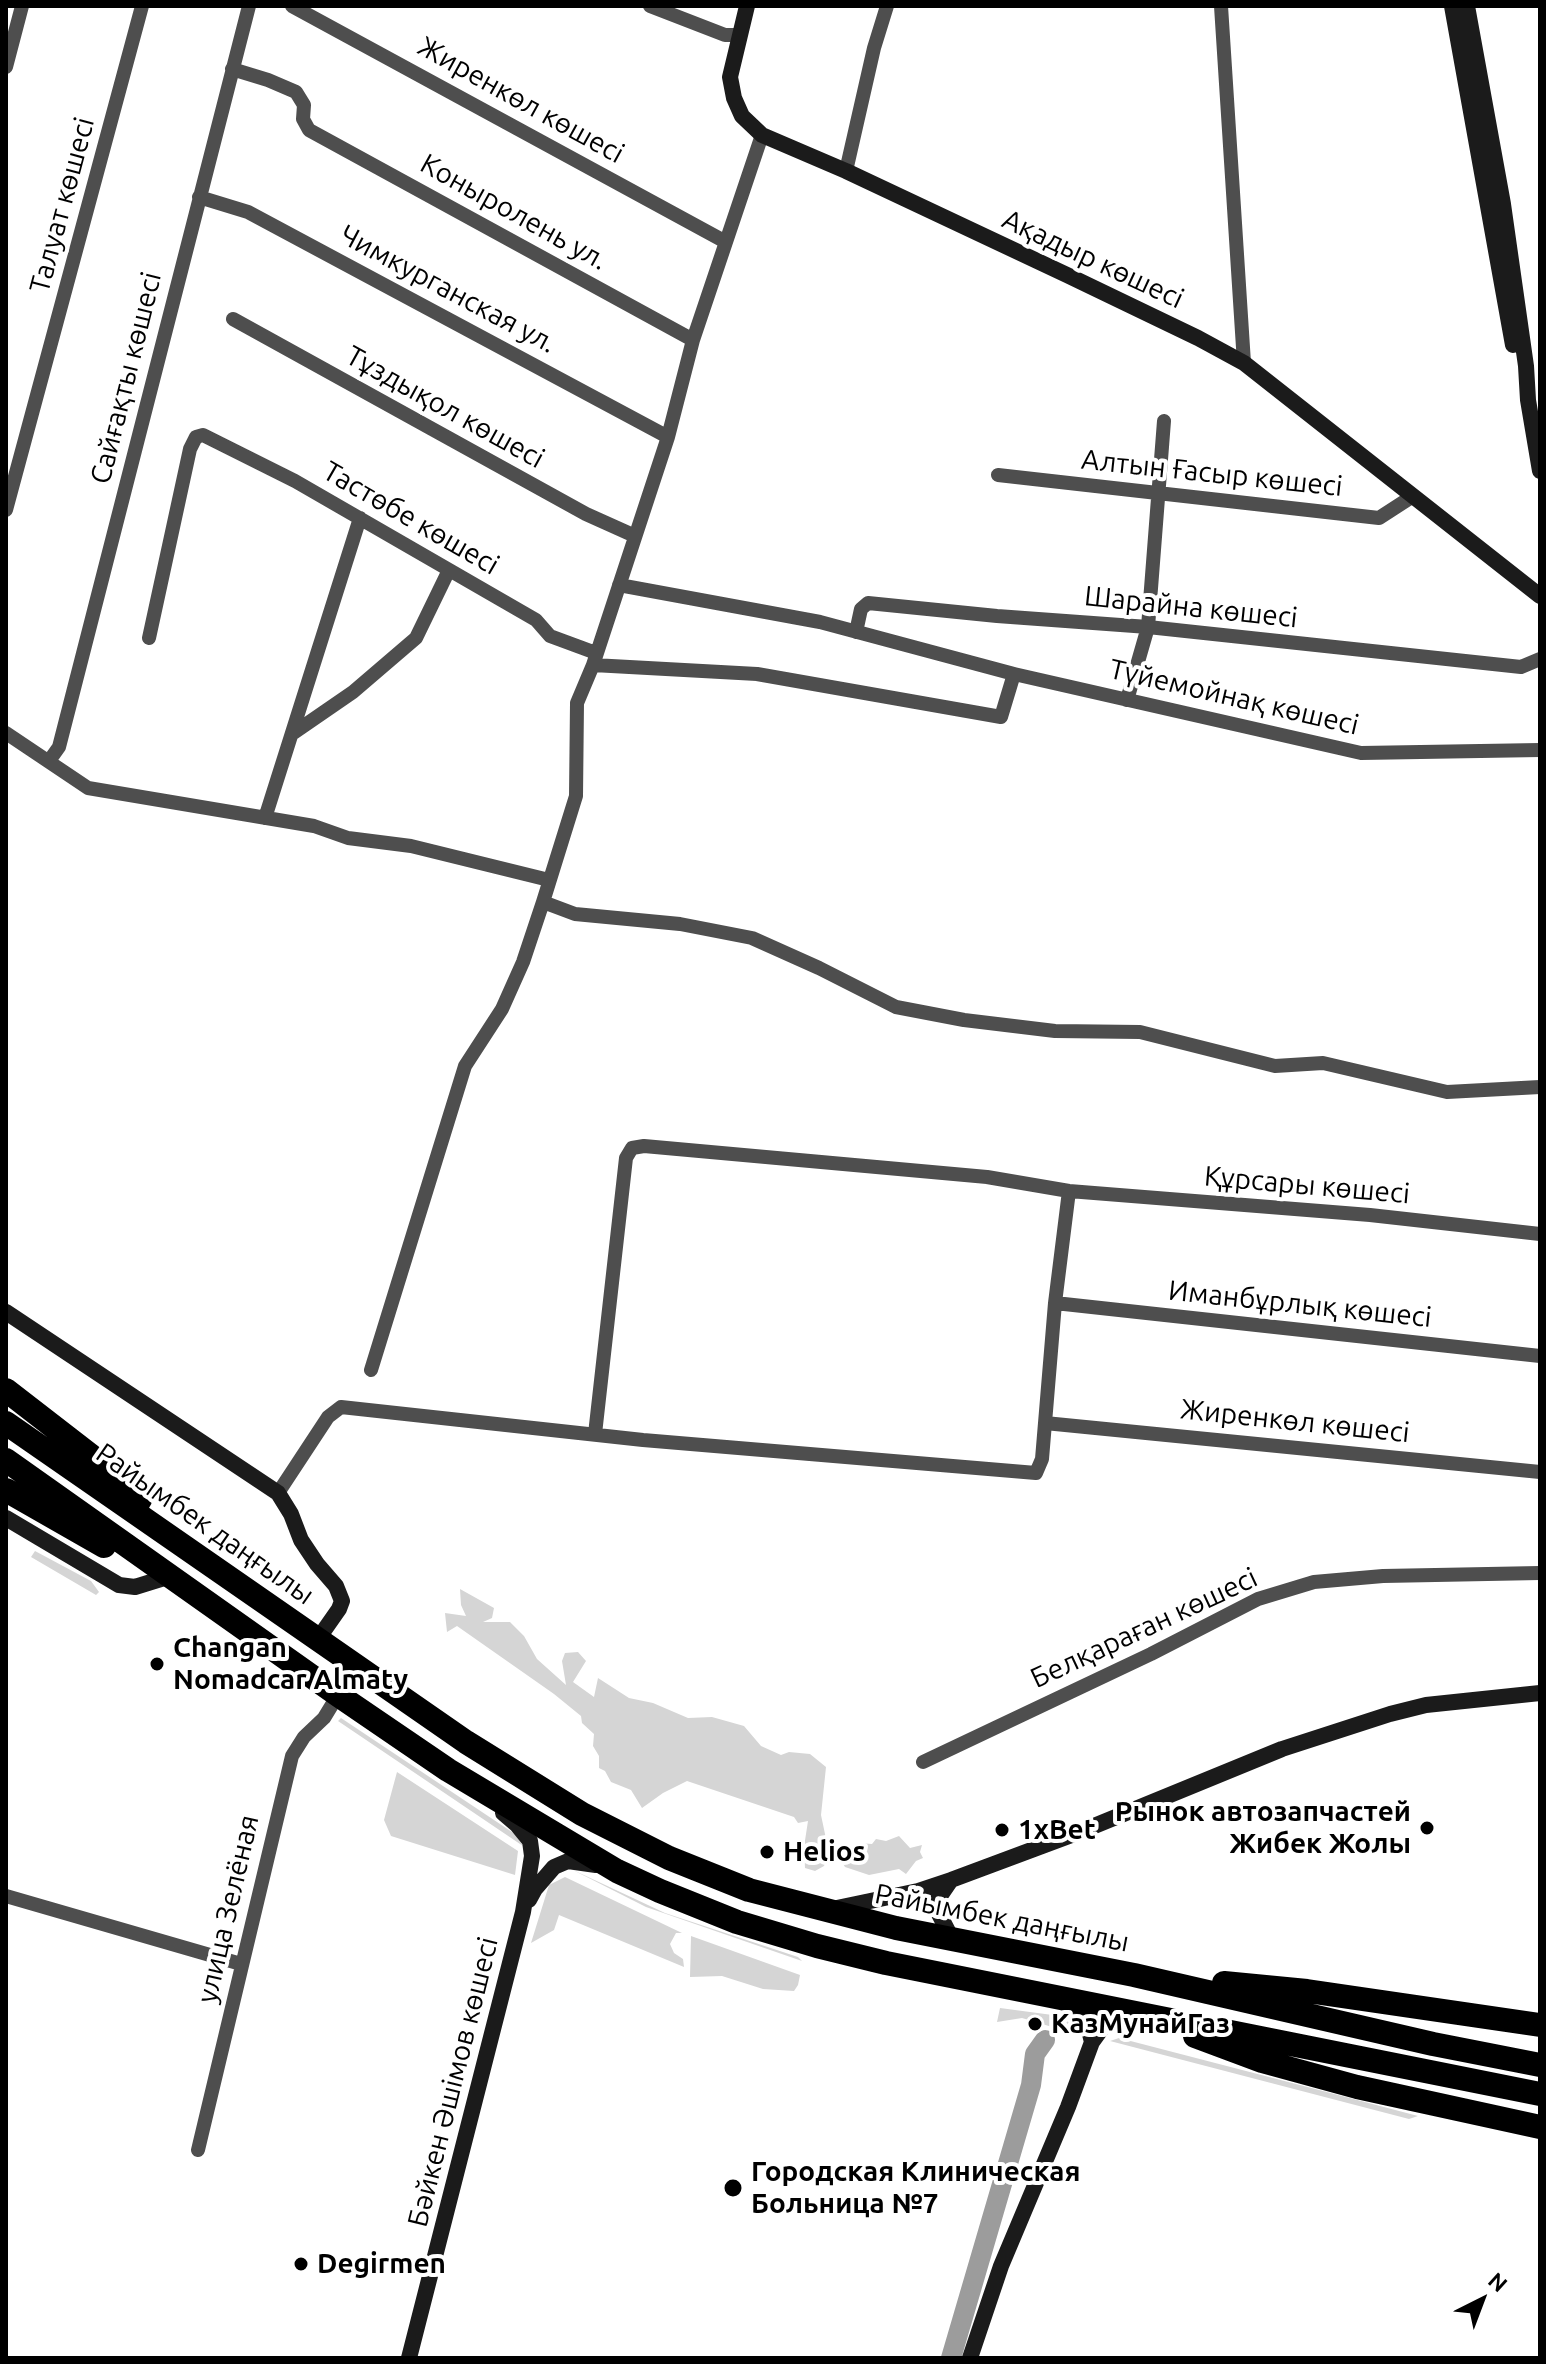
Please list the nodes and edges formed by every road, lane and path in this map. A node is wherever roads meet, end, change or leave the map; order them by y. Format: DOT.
graph roads {
  1 [pos="22,6"];
  2 [pos="142,6"];
  3 [pos="249,6"];
  4 [pos="292,6"];
  5 [pos="650,6"];
  6 [pos="747,6"];
  7 [pos="887,6"];
  8 [pos="1221,6"];
  9 [pos="1452,6"];
  10 [pos="1467,6"];
  11 [pos="739,35"];
  12 [pos="6,67"];
  13 [pos="232,69"];
  14 [pos="762,135"];
  15 [pos="846,171"];
  16 [pos="199,197"];
  17 [pos="724,241"];
  18 [pos="233,319"];
  19 [pos="693,340"];
  20 [pos="1244,363"];
  21 [pos="1528,400"];
  22 [pos="1164,421"];
  23 [pos="668,437"];
  24 [pos="1540,471"];
  25 [pos="998,475"];
  26 [pos="1158,493"];
  27 [pos="1413,496"];
  28 [pos="6,510"];
  29 [pos="360,518"];
  30 [pos="635,536"];
  31 [pos="449,570"];
  32 [pos="619,585"];
  33 [pos="1540,596"];
  34 [pos="1148,627"];
  35 [pos="856,632"];
  36 [pos="149,638"];
  37 [pos="595,659"];
  38 [pos="1540,659"];
  39 [pos="1014,674"];
  40 [pos="1127,700"];
  41 [pos="6,733"];
  42 [pos="292,734"];
  43 [pos="1540,750"];
  44 [pos="49,761"];
  45 [pos="265,818"];
  46 [pos="549,880"];
  47 [pos="543,902"];
  48 [pos="1540,1087"];
  49 [pos="1069,1191"];
  50 [pos="1540,1234"];
  51 [pos="1055,1303"];
  52 [pos="6,1312"];
  53 [pos="1540,1356"];
  54 [pos="371,1370"];
  55 [pos="12,1395"];
  56 [pos="6,1423"];
  57 [pos="1045,1423"];
  58 [pos="595,1434"];
  59 [pos="6,1460"];
  60 [pos="1540,1472"];
  61 [pos="6,1490"];
  62 [pos="278,1493"];
  63 [pos="48,1515"];
  64 [pos="6,1518"];
  65 [pos="34,1537"];
  66 [pos="217,1569"];
  67 [pos="1540,1573"];
  68 [pos="164,1578"];
  69 [pos="199,1597"];
  70 [pos="318,1639"];
  71 [pos="1540,1693"];
  72 [pos="338,1695"];
  73 [pos="923,1762"];
  74 [pos="448,1770"];
  75 [pos="617,1871"];
  76 [pos="951,1880"];
  77 [pos="6,1896"];
  78 [pos="822,1911"];
  79 [pos="523,1912"];
  80 [pos="953,1941"];
  81 [pos="241,1964"];
  82 [pos="1134,1975"];
  83 [pos="1071,1999"];
  84 [pos="1124,2010"];
  85 [pos="1540,2025"];
  86 [pos="1092,2042"];
  87 [pos="1540,2065"];
  88 [pos="1540,2094"];
  89 [pos="1540,2127"];
  90 [pos="198,2150"];
  91 [pos="409,2358"];
  92 [pos="970,2358"];
  1 -- 12 [label="street"];
  2 -- 28 [label="street, Талуат көшесі"];
  3 -- 13 [label="street, Сайғақты көшесі"];
  4 -- 17 [label="street, Жиренкөл көшесі"];
  5 -- 11 [label="street"];
  6 -- 11 [label="main road, Ақадыр көшесі"];
  7 -- 15 [label="street"];
  8 -- 20 [label="street"];
  9 -- 21 [label="main road"];
  10 -- 21 [label="main road"];
  11 -- 14 [label="main road, Ақадыр көшесі"];
  13 -- 16 [label="street, Сайғақты көшесі"];
  13 -- 19 [label="street, Коныролень ул."];
  14 -- 15 [label="main road, Ақадыр көшесі"];
  14 -- 17 [label="street"];
  15 -- 20 [label="main road, Ақадыр көшесі"];
  16 -- 23 [label="street, Чимкурганская ул."];
  16 -- 44 [label="street, Сайғақты көшесі"];
  17 -- 19 [label="street"];
  18 -- 30 [label="street, Тұздықол көшесі"];
  19 -- 23 [label="street"];
  20 -- 27 [label="main road, Ақадыр көшесі"];
  21 -- 24 [label="main road"];
  22 -- 26 [label="street"];
  23 -- 30 [label="street"];
  25 -- 26 [label="street, Алтын Ғасыр көшесі"];
  26 -- 27 [label="street, Алтын Ғасыр көшесі"];
  26 -- 34 [label="street"];
  27 -- 33 [label="main road, Ақадыр көшесі"];
  29 -- 31 [label="street, Тастөбе көшесі"];
  29 -- 36 [label="street, Тастөбе көшесі"];
  29 -- 42 [label="street"];
  30 -- 32 [label="street"];
  31 -- 37 [label="street, Тастөбе көшесі"];
  31 -- 42 [label="street"];
  32 -- 35 [label="street, Түйемойнақ көшесі"];
  32 -- 37 [label="street"];
  34 -- 35 [label="street, Шарайна көшесі"];
  34 -- 38 [label="street, Шарайна көшесі"];
  34 -- 40 [label="street"];
  35 -- 39 [label="street, Түйемойнақ көшесі"];
  37 -- 39 [label="street"];
  37 -- 46 [label="street"];
  39 -- 40 [label="street, Түйемойнақ көшесі"];
  40 -- 43 [label="street, Түйемойнақ көшесі"];
  41 -- 44 [label="street"];
  42 -- 45 [label="street"];
  44 -- 45 [label="street"];
  45 -- 46 [label="street"];
  46 -- 47 [label="street"];
  47 -- 48 [label="street"];
  47 -- 54 [label="street"];
  49 -- 50 [label="street, Құрсары көшесі"];
  49 -- 51 [label="street"];
  49 -- 58 [label="street, Құрсары көшесі"];
  51 -- 53 [label="street, Иманбұрлық көшесі"];
  51 -- 57 [label="street"];
  52 -- 62 [label="main road"];
  55 -- 66 [label="highway"];
  56 -- 66 [label="highway, Райымбек даңғылы"];
  57 -- 58 [label="street"];
  57 -- 60 [label="street, Жиренкөл көшесі"];
  58 -- 62 [label="street"];
  59 -- 69 [label="highway"];
  61 -- 63 [label="highway"];
  62 -- 70 [label="main road"];
  63 -- 65 [label="street"];
  63 -- 68 [label="highway"];
  64 -- 65 [label="main road"];
  65 -- 68 [label="main road"];
  66 -- 70 [label="highway, Райымбек даңғылы"];
  67 -- 73 [label="street, Белқараған көшесі"];
  68 -- 69 [label="highway"];
  69 -- 72 [label="highway"];
  70 -- 78 [label="highway, Райымбек даңғылы"];
  71 -- 76 [label="main road"];
  72 -- 74 [label="highway"];
  72 -- 81 [label="street, улица Зелёная"];
  74 -- 75 [label="highway"];
  74 -- 79 [label="main road"];
  75 -- 79 [label="main road"];
  75 -- 83 [label="highway"];
  76 -- 78 [label="main road"];
  76 -- 80 [label="main road"];
  77 -- 81 [label="street"];
  78 -- 80 [label="highway, Райымбек даңғылы"];
  79 -- 91 [label="main road, Бәйкен Әшімов көшесі"];
  80 -- 82 [label="highway, Райымбек даңғылы"];
  81 -- 90 [label="street, улица Зелёная"];
  82 -- 85 [label="highway"];
  82 -- 87 [label="highway, Райымбек даңғылы"];
  83 -- 84 [label="highway"];
  83 -- 86 [label="main road"];
  84 -- 86 [label="main road"];
  84 -- 88 [label="highway"];
  84 -- 89 [label="highway"];
  86 -- 92 [label="main road"];
}
